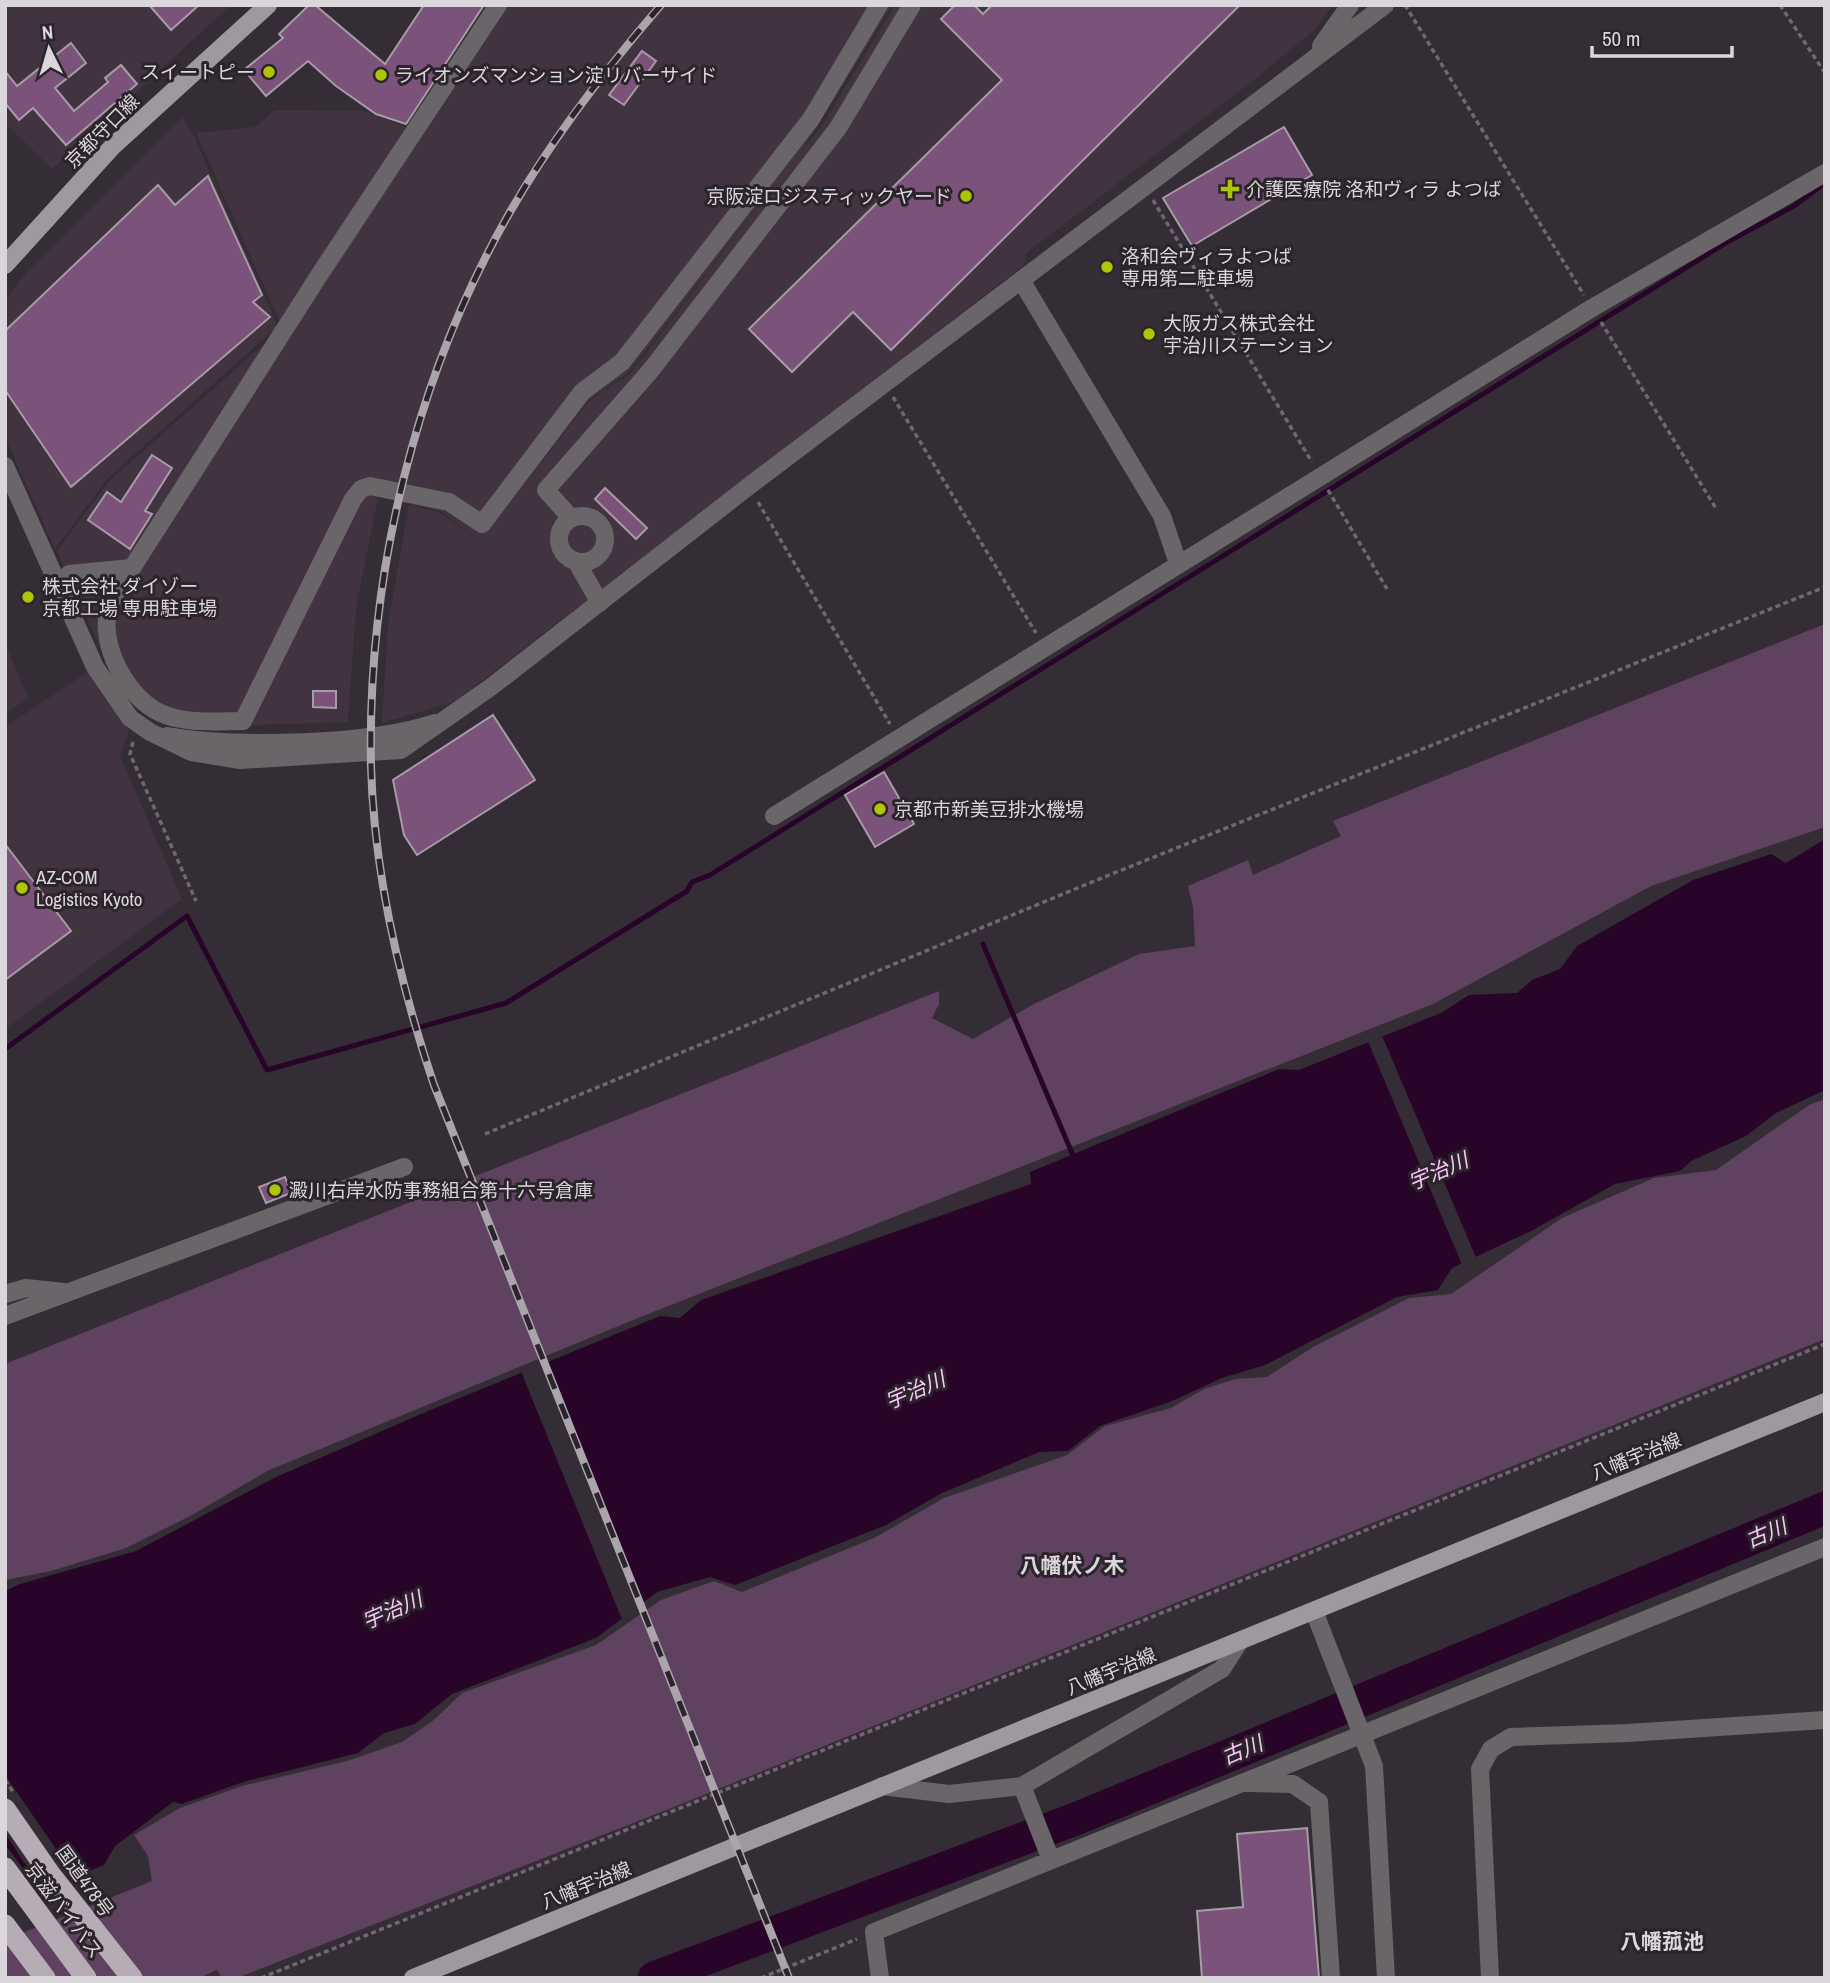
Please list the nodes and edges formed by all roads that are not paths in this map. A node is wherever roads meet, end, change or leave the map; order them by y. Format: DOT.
graph roads {
  1 [pos="268,5"];
  2 [pos="498,5"];
  3 [pos="879,5"];
  4 [pos="912,5"];
  5 [pos="1350,5"];
  6 [pos="1385,5"];
  7 [pos="1310,60"];
  8 [pos="1825,173"];
  9 [pos="5,265"];
  10 [pos="1021,280"];
  11 [pos="5,466"];
  12 [pos="571,518"];
  13 [pos="576,561"];
  14 [pos="1178,563"];
  15 [pos="132,568"];
  16 [pos="69,574"];
  17 [pos="600,603"];
  18 [pos="774,816"];
  19 [pos="404,1167"];
  20 [pos="71,1293"];
  21 [pos="5,1294"];
  22 [pos="5,1316"];
  23 [pos="1825,1402"];
  24 [pos="1825,1547"];
  25 [pos="1314,1611"];
  26 [pos="1240,1641"];
  27 [pos="1825,1720"];
  28 [pos="1362,1734"];
  29 [pos="1242,1783"];
  30 [pos="882,1786"];
  31 [pos="1022,1786"];
  32 [pos="5,1809"];
  33 [pos="1048,1852"];
  34 [pos="5,1868"];
  35 [pos="5,1925"];
  36 [pos="45,1978"];
  37 [pos="86,1978"];
  38 [pos="132,1978"];
  39 [pos="413,1978"];
  40 [pos="880,1978"];
  41 [pos="1331,1978"];
  42 [pos="1386,1978"];
  43 [pos="1490,1978"];
  1 -- 9 [label="main road, 京都守口線"];
  2 -- 15 [label="street"];
  3 -- 15 [label="street"];
  4 -- 12 [label="street"];
  5 -- 7 [label="street"];
  6 -- 7 [label="street"];
  7 -- 10 [label="street"];
  8 -- 14 [label="street"];
  10 -- 14 [label="street"];
  10 -- 17 [label="street"];
  11 -- 17 [label="street"];
  12 -- 13 [label="street"];
  12 -- 13 [label="street"];
  13 -- 17 [label="street"];
  14 -- 18 [label="street"];
  15 -- 16 [label="street"];
  19 -- 20 [label="street"];
  20 -- 21 [label="street"];
  20 -- 22 [label="street"];
  23 -- 25 [label="main road, 八幡宇治線"];
  24 -- 28 [label="street"];
  25 -- 26 [label="main road, 八幡宇治線"];
  25 -- 28 [label="street"];
  26 -- 30 [label="main road, 八幡宇治線"];
  26 -- 31 [label="street"];
  27 -- 43 [label="street"];
  28 -- 29 [label="street"];
  28 -- 42 [label="street"];
  29 -- 33 [label="street"];
  29 -- 41 [label="street"];
  30 -- 31 [label="street"];
  30 -- 39 [label="main road, 八幡宇治線"];
  31 -- 33 [label="street"];
  32 -- 38 [label="highway, 国道478号"];
  33 -- 40 [label="street"];
  34 -- 37 [label="highway, 京滋バイパス"];
  35 -- 36 [label="highway"];
}
